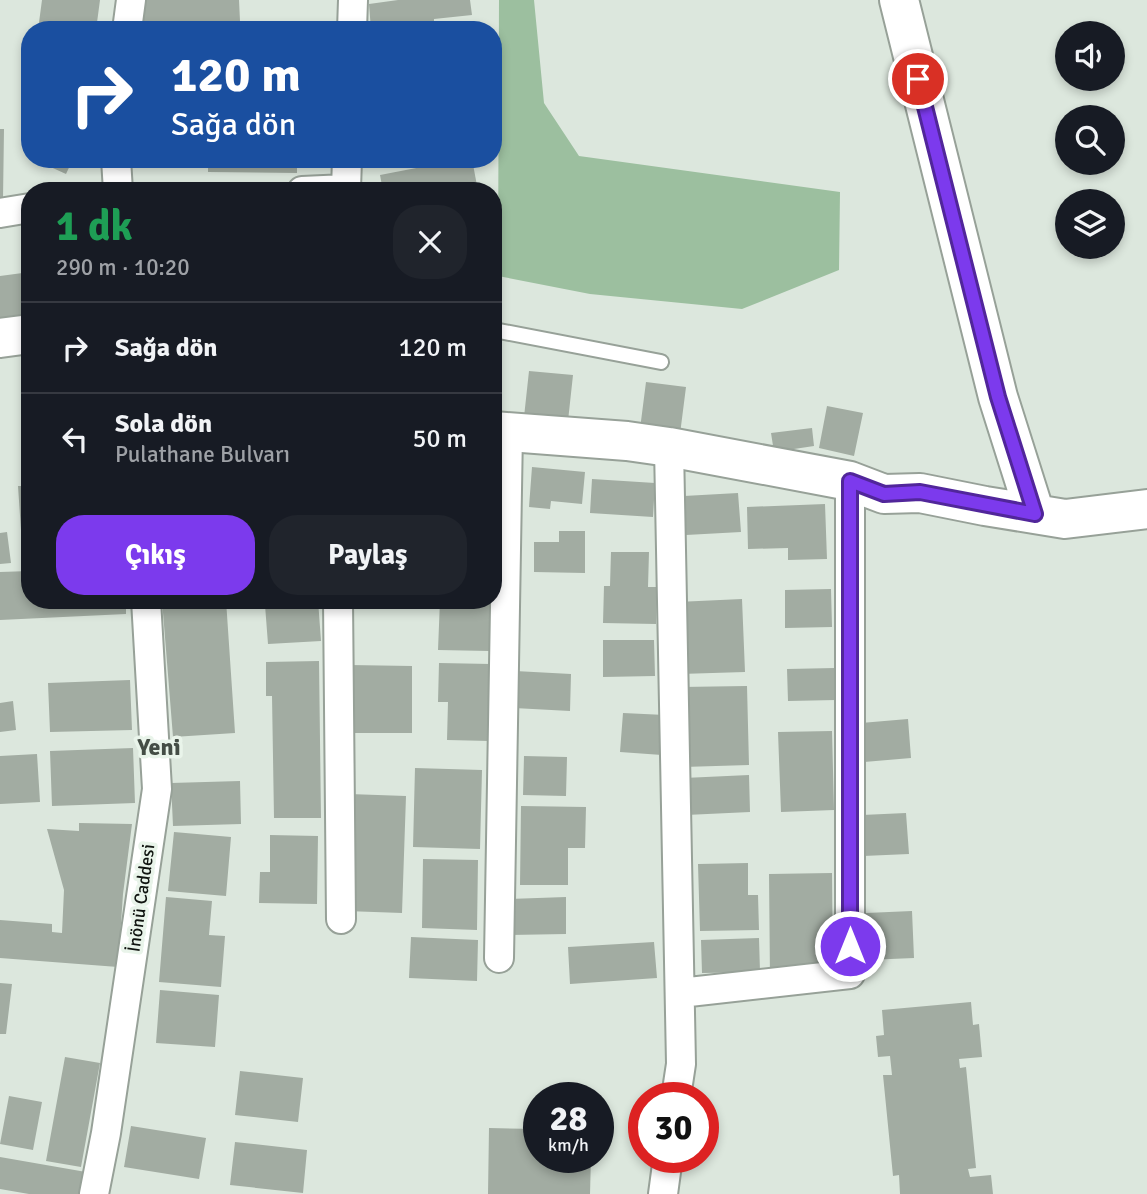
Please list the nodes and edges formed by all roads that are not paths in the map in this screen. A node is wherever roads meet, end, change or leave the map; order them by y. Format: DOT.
graph roads {
  1 [pos="131,0"];
  2 [pos="354,0"];
  3 [pos="899,0"];
  4 [pos="128,21"];
  5 [pos="353,21"];
  6 [pos="21,210"];
  7 [pos="0,213"];
  8 [pos="502,332"];
  9 [pos="21,335"];
  10 [pos="0,338"];
  11 [pos="661,362"];
  12 [pos="502,432"];
  13 [pos="669,447"];
  14 [pos="850,481"];
  15 [pos="1147,509"];
  16 [pos="1035,514"];
  17 [pos="147,609"];
  18 [pos="338,609"];
  19 [pos="500,609"];
  20 [pos="341,919"];
  21 [pos="499,958"];
  22 [pos="680,993"];
  23 [pos="678,1082"];
  24 [pos="666,1173"];
  25 [pos="94,1194"];
  26 [pos="663,1194"];
  1 -- 4 [label="street"];
  2 -- 5 [label="street"];
  3 -- 16 [label="street"];
  6 -- 7 [label="street"];
  8 -- 11 [label="lane"];
  9 -- 10 [label="street"];
  12 -- 13 [label="street"];
  13 -- 14 [label="street"];
  13 -- 22 [label="street"];
  14 -- 16 [label="street"];
  14 -- 22 [label="street"];
  15 -- 16 [label="street"];
  17 -- 25 [label="street, İnönü Caddesi"];
  18 -- 20 [label="street"];
  19 -- 21 [label="street"];
  22 -- 23 [label="street"];
  24 -- 26 [label="street"];
}
